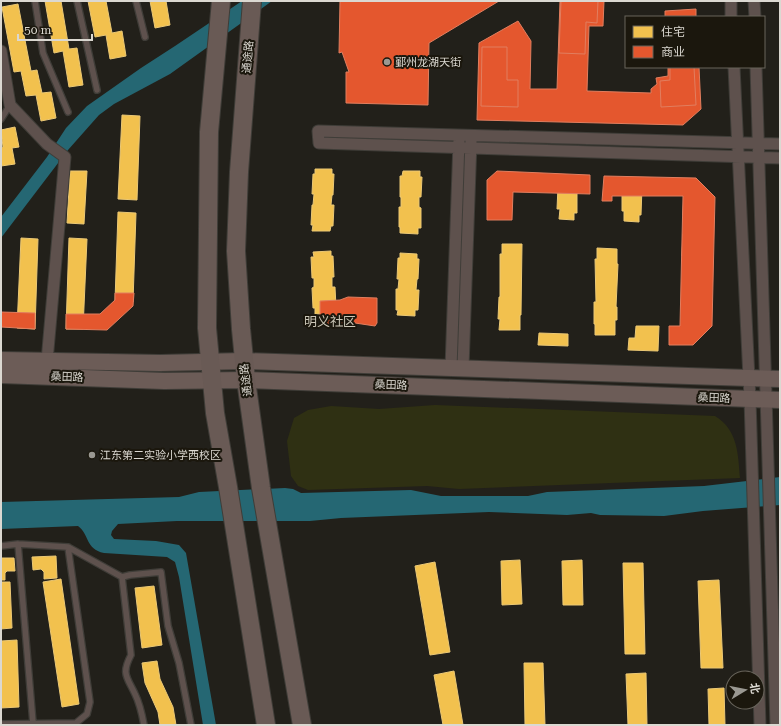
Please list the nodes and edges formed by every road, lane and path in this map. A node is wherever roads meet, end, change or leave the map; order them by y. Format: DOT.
graph roads {
  1 [pos="35,1"];
  2 [pos="77,1"];
  3 [pos="136,1"];
  4 [pos="252,1"];
  5 [pos="731,1"];
  6 [pos="754,1"];
  7 [pos="221,3"];
  8 [pos="731,16"];
  9 [pos="755,16"];
  10 [pos="145,37"];
  11 [pos="1,51"];
  12 [pos="734,68"];
  13 [pos="756,68"];
  14 [pos="98,90"];
  15 [pos="10,105"];
  16 [pos="68,112"];
  17 [pos="1,119"];
  18 [pos="460,135"];
  19 [pos="471,135"];
  20 [pos="737,143"];
  21 [pos="758,144"];
  22 [pos="780,144"];
  23 [pos="459,147"];
  24 [pos="471,148"];
  25 [pos="737,157"];
  26 [pos="759,158"];
  27 [pos="780,158"];
  28 [pos="1,360"];
  29 [pos="48,361"];
  30 [pos="243,361"];
  31 [pos="209,362"];
  32 [pos="457,368"];
  33 [pos="1,375"];
  34 [pos="749,378"];
  35 [pos="773,379"];
  36 [pos="212,380"];
  37 [pos="246,380"];
  38 [pos="750,399"];
  39 [pos="773,400"];
  40 [pos="18,544"];
  41 [pos="1,546"];
  42 [pos="68,547"];
  43 [pos="122,577"];
  44 [pos="33,723"];
  45 [pos="1,724"];
  46 [pos="144,725"];
  47 [pos="191,725"];
  48 [pos="266,725"];
  49 [pos="302,725"];
  50 [pos="760,725"];
  51 [pos="776,725"];
  1 -- 16 [label="lane"];
  2 -- 14 [label="lane"];
  3 -- 10 [label="lane"];
  4 -- 30 [label="main road, 通途路"];
  5 -- 8 [label="street"];
  6 -- 9 [label="street"];
  7 -- 31 [label="main road"];
  11 -- 15 [label="street"];
  12 -- 20 [label="street"];
  13 -- 21 [label="street"];
  15 -- 17 [label="lane"];
  15 -- 29 [label="street"];
  18 -- 19 [label="street"];
  18 -- 23 [label="street"];
  18 -- 23 [label="street"];
  19 -- 20 [label="street"];
  19 -- 24 [label="street"];
  20 -- 21 [label="street"];
  20 -- 25 [label="street"];
  21 -- 22 [label="street"];
  21 -- 26 [label="street"];
  23 -- 24 [label="street"];
  23 -- 32 [label="street"];
  24 -- 25 [label="street"];
  24 -- 32 [label="street"];
  25 -- 26 [label="street"];
  25 -- 34 [label="street"];
  26 -- 27 [label="street"];
  26 -- 35 [label="street"];
  28 -- 29 [label="main road, 桑田路"];
  29 -- 31 [label="main road, 桑田路"];
  30 -- 31 [label="main road, 桑田路"];
  30 -- 32 [label="main road, 桑田路"];
  30 -- 37 [label="main road, 通途路"];
  31 -- 36 [label="main road"];
  32 -- 34 [label="main road, 桑田路"];
  33 -- 36 [label="main road, 桑田路"];
  34 -- 35 [label="main road, 桑田路"];
  34 -- 38 [label="street"];
  35 -- 39 [label="street"];
  36 -- 37 [label="main road, 桑田路"];
  36 -- 48 [label="main road"];
  37 -- 38 [label="main road, 桑田路"];
  37 -- 49 [label="main road, 通途路"];
  38 -- 39 [label="main road, 桑田路"];
  38 -- 50 [label="street"];
  39 -- 51 [label="street"];
  40 -- 41 [label="lane"];
  40 -- 42 [label="lane"];
  40 -- 44 [label="lane"];
  42 -- 43 [label="lane"];
  42 -- 44 [label="lane"];
  43 -- 46 [label="lane"];
  43 -- 47 [label="lane"];
  44 -- 45 [label="lane"];
}
